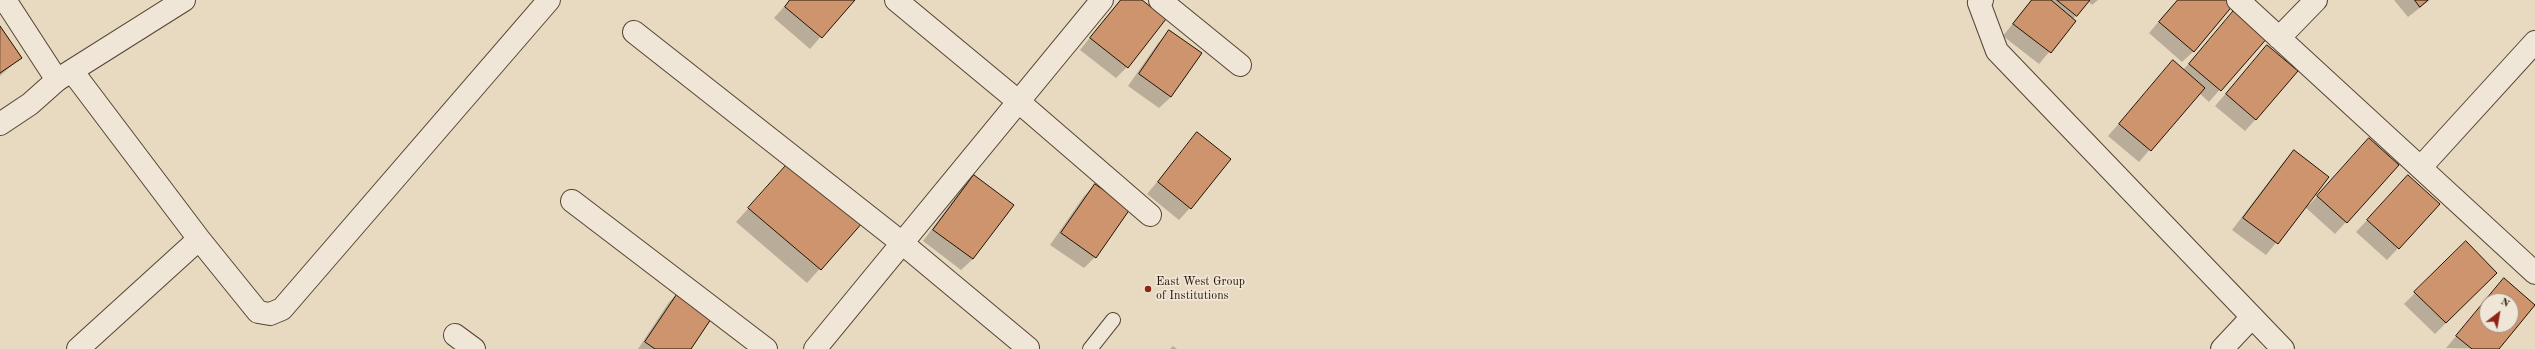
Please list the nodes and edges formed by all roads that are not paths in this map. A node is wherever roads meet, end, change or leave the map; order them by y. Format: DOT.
graph roads {
  1 [pos="5,0"];
  2 [pos="184,0"];
  3 [pos="549,0"];
  4 [pos="896,0"];
  5 [pos="1102,0"];
  6 [pos="1160,0"];
  7 [pos="1982,0"];
  8 [pos="2238,0"];
  9 [pos="2316,0"];
  10 [pos="634,32"];
  11 [pos="2279,38"];
  12 [pos="2535,42"];
  13 [pos="1240,65"];
  14 [pos="64,76"];
  15 [pos="1019,102"];
  16 [pos="0,124"];
  17 [pos="2421,167"];
  18 [pos="572,201"];
  19 [pos="1150,215"];
  20 [pos="199,239"];
  21 [pos="902,243"];
  22 [pos="2535,273"];
  23 [pos="2252,317"];
  24 [pos="1114,320"];
  25 [pos="455,335"];
  26 [pos="1028,348"];
  27 [pos="78,349"];
  28 [pos="474,349"];
  29 [pos="766,349"];
  30 [pos="814,349"];
  31 [pos="1090,349"];
  32 [pos="2222,349"];
  33 [pos="2283,349"];
  1 -- 14 [label="street"];
  2 -- 14 [label="street"];
  3 -- 20 [label="street"];
  4 -- 15 [label="street"];
  5 -- 15 [label="street"];
  6 -- 13 [label="street"];
  7 -- 23 [label="street"];
  8 -- 11 [label="street"];
  9 -- 11 [label="street"];
  10 -- 21 [label="street"];
  11 -- 17 [label="street"];
  12 -- 17 [label="street"];
  14 -- 16 [label="street"];
  14 -- 20 [label="street"];
  15 -- 19 [label="street"];
  15 -- 21 [label="street"];
  17 -- 22 [label="street"];
  18 -- 29 [label="street"];
  20 -- 27 [label="street"];
  21 -- 26 [label="street"];
  21 -- 30 [label="street"];
  23 -- 32 [label="street"];
  23 -- 33 [label="street"];
  24 -- 31 [label="lane"];
  25 -- 28 [label="street"];
}
